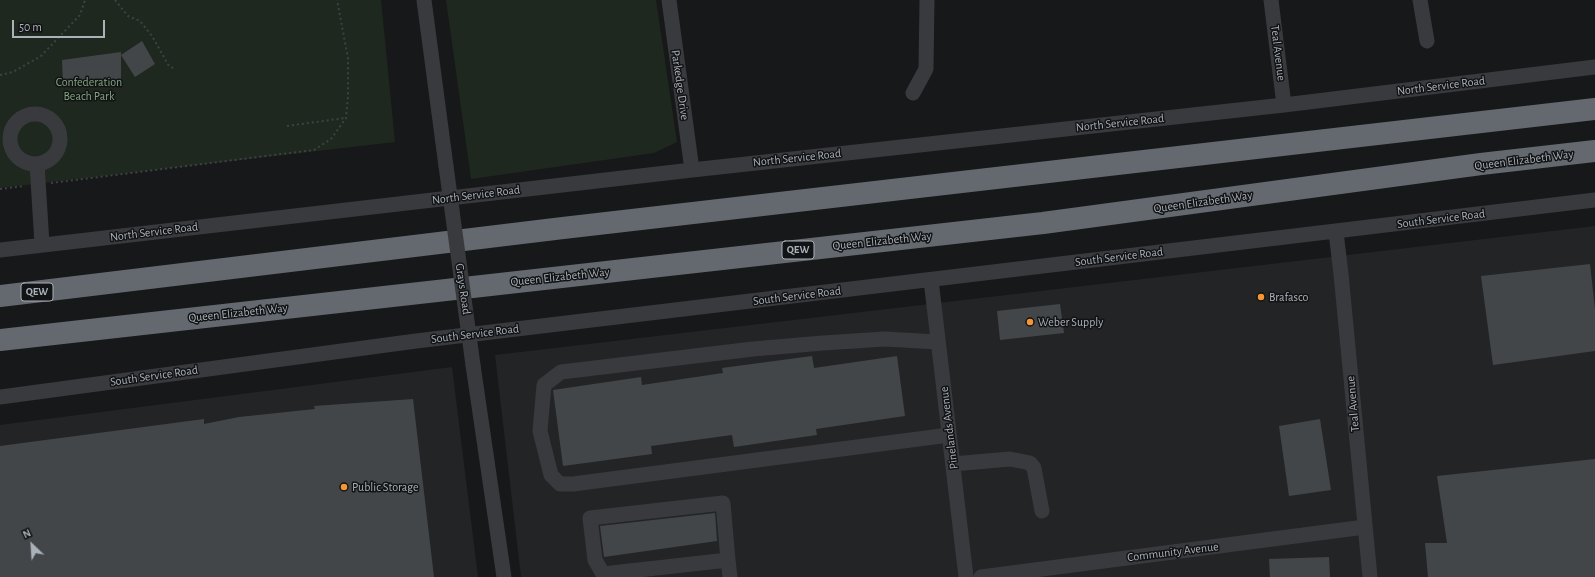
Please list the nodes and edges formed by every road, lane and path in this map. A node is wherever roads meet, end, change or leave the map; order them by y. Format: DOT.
graph roads {
  1 [pos="85,0"];
  2 [pos="115,0"];
  3 [pos="337,0"];
  4 [pos="424,0"];
  5 [pos="668,0"];
  6 [pos="927,0"];
  7 [pos="1271,0"];
  8 [pos="1420,0"];
  9 [pos="1427,41"];
  10 [pos="1595,67"];
  11 [pos="173,68"];
  12 [pos="0,75"];
  13 [pos="913,93"];
  14 [pos="1284,105"];
  15 [pos="1595,109"];
  16 [pos="346,118"];
  17 [pos="287,126"];
  18 [pos="1595,151"];
  19 [pos="37,164"];
  20 [pos="692,170"];
  21 [pos="52,183"];
  22 [pos="26,186"];
  23 [pos="0,189"];
  24 [pos="1595,200"];
  25 [pos="1336,232"];
  26 [pos="42,244"];
  27 [pos="0,250"];
  28 [pos="931,280"];
  29 [pos="0,296"];
  30 [pos="0,340"];
  31 [pos="938,342"];
  32 [pos="0,397"];
  33 [pos="949,435"];
  34 [pos="953,464"];
  35 [pos="1042,512"];
  36 [pos="1365,527"];
  37 [pos="728,560"];
  38 [pos="1078,571"];
  39 [pos="603,576"];
  40 [pos="504,577"];
  41 [pos="730,577"];
  42 [pos="966,577"];
  43 [pos="981,577"];
  44 [pos="1370,577"];
  1 -- 12 [label="path"];
  2 -- 11 [label="path"];
  3 -- 16 [label="path"];
  4 -- 40 [label="street, Grays Road, bridge"];
  5 -- 20 [label="street, Parkedge Drive"];
  6 -- 13 [label="street"];
  7 -- 14 [label="street, Teal Avenue"];
  8 -- 9 [label="street"];
  10 -- 14 [label="street, North Service Road"];
  14 -- 20 [label="street, North Service Road"];
  15 -- 29 [label="highway, QEW"];
  16 -- 17 [label="path"];
  16 -- 21 [label="path"];
  18 -- 30 [label="highway, Queen Elizabeth Way / QEW"];
  19 -- 26 [label="street"];
  20 -- 26 [label="street, North Service Road"];
  22 -- 23 [label="path"];
  24 -- 25 [label="street, South Service Road"];
  25 -- 28 [label="street, South Service Road"];
  25 -- 36 [label="street, Teal Avenue"];
  26 -- 27 [label="street, North Service Road"];
  28 -- 31 [label="street, Pinelands Avenue"];
  28 -- 32 [label="street, South Service Road"];
  31 -- 33 [label="street, Pinelands Avenue"];
  31 -- 33 [label="street"];
  33 -- 34 [label="street, Pinelands Avenue"];
  34 -- 35 [label="street"];
  34 -- 42 [label="street, Pinelands Avenue"];
  36 -- 38 [label="street, Community Avenue"];
  36 -- 44 [label="street, Teal Avenue"];
  37 -- 39 [label="street"];
  37 -- 39 [label="street"];
  37 -- 41 [label="street"];
  38 -- 43 [label="street, Community Avenue"];
}
